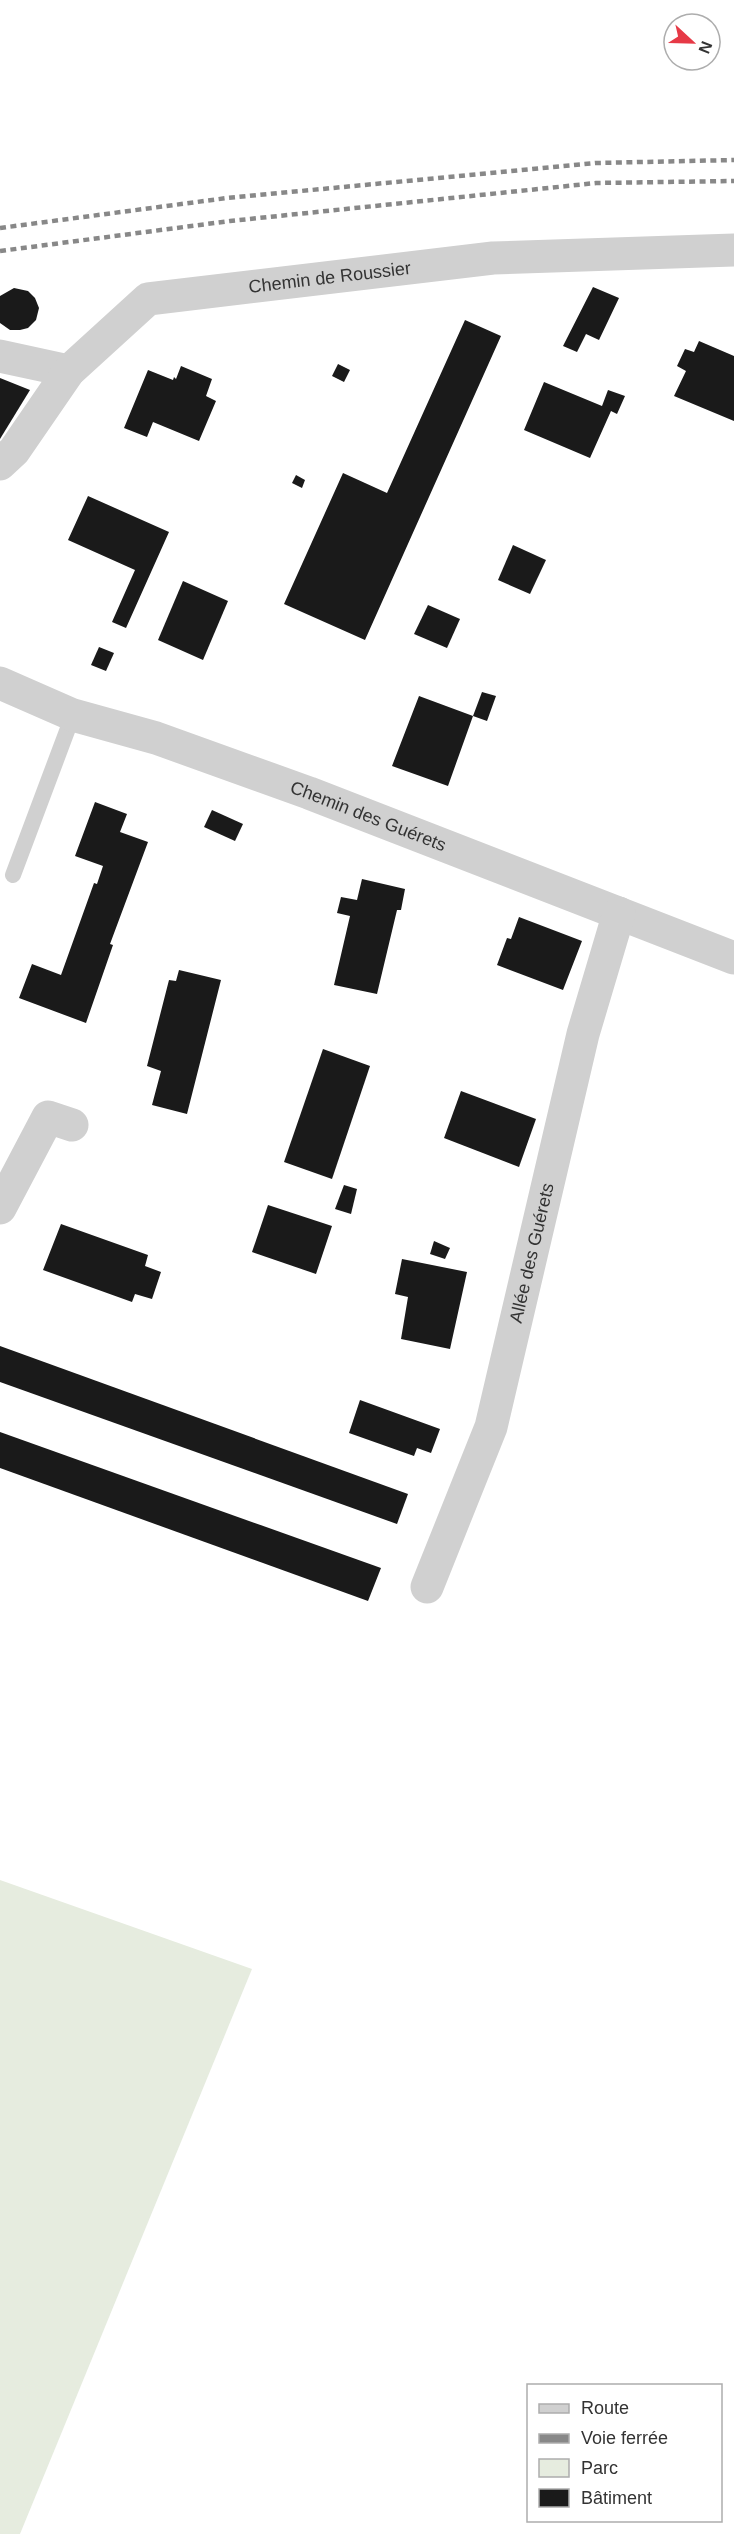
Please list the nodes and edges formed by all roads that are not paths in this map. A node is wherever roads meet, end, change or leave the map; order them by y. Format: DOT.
graph roads {
  1 [pos="734,250"];
  2 [pos="0,357"];
  3 [pos="69,371"];
  4 [pos="0,464"];
  5 [pos="0,683"];
  6 [pos="73,715"];
  7 [pos="13,875"];
  8 [pos="619,913"];
  9 [pos="734,958"];
  10 [pos="72,1125"];
  11 [pos="0,1208"];
  12 [pos="426,1587"];
  1 -- 3 [label="street, Chemin de Roussier"];
  2 -- 3 [label="street"];
  3 -- 4 [label="street, Chemin de Roussier"];
  5 -- 6 [label="street, Chemin des Guérets"];
  6 -- 7 [label="lane"];
  6 -- 8 [label="street, Chemin des Guérets"];
  8 -- 9 [label="street, Chemin des Guérets"];
  8 -- 12 [label="street, Allée des Guérets"];
  10 -- 11 [label="street"];
}
